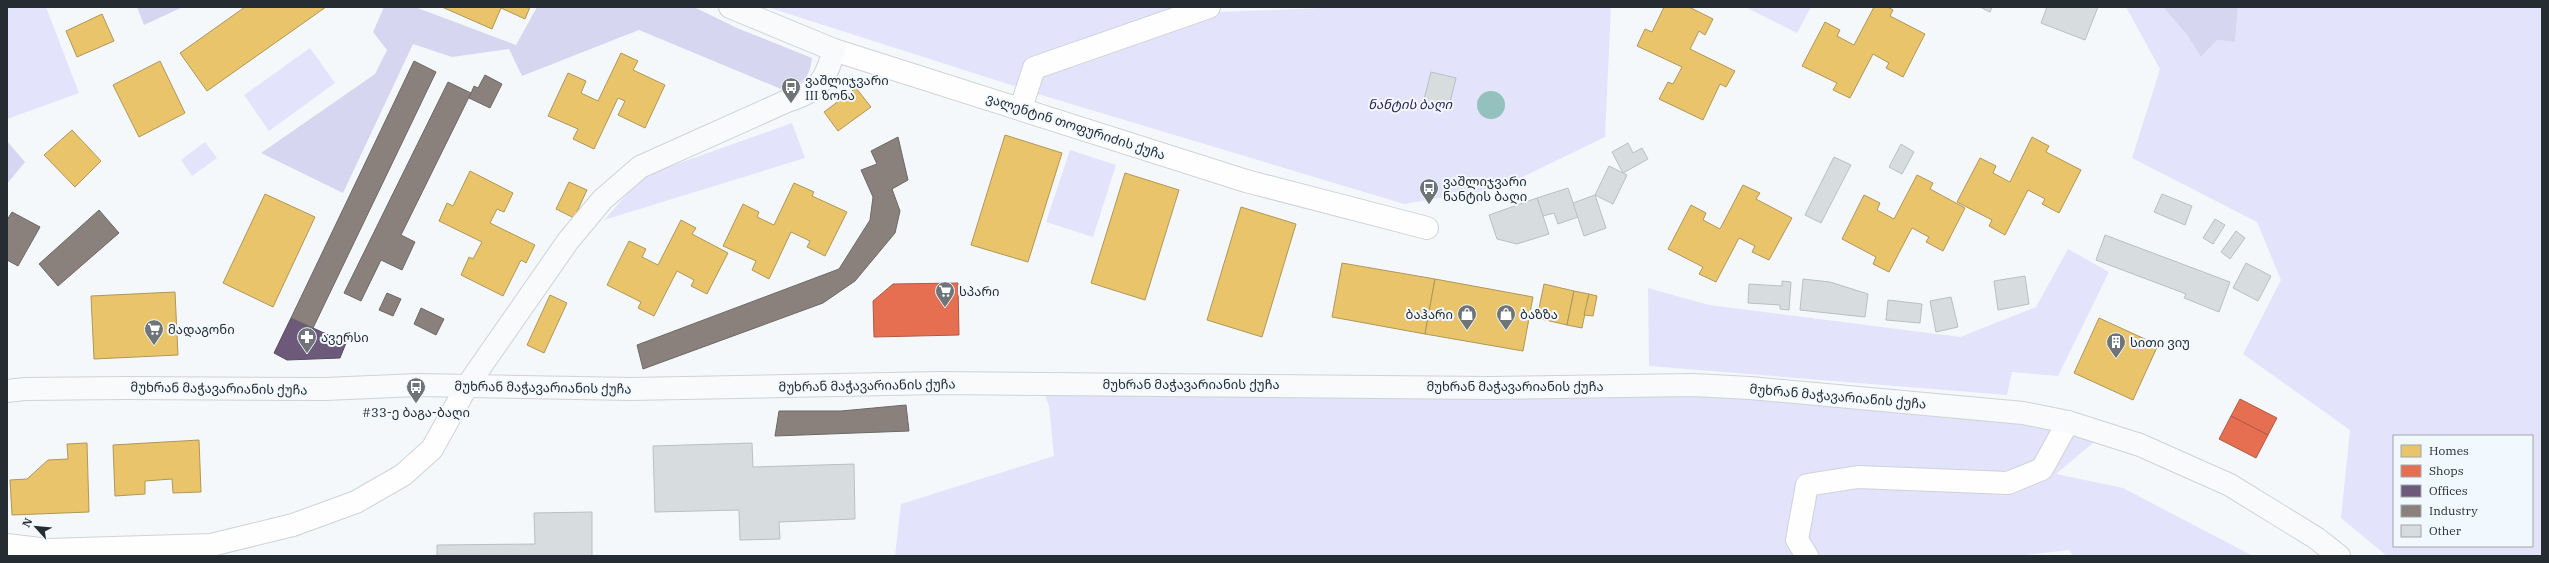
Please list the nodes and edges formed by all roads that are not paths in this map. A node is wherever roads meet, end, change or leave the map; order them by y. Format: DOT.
graph roads {
  1 [pos="730,7"];
  2 [pos="1209,7"];
  3 [pos="834,50"];
  4 [pos="1021,108"];
  5 [pos="1427,228"];
  6 [pos="467,386"];
  7 [pos="7,391"];
  8 [pos="2068,422"];
  9 [pos="7,545"];
  10 [pos="1807,556"];
  11 [pos="2339,556"];
  1 -- 3 [label="main road, ვალენტინ თოფურიძის ქუჩა"];
  2 -- 4 [label="street"];
  3 -- 4 [label="street, ვალენტინ თოფურიძის ქუჩა"];
  3 -- 6 [label="main road"];
  4 -- 5 [label="street, ვალენტინ თოფურიძის ქუჩა"];
  6 -- 7 [label="main road, მუხრან მაჭავარიანის ქუჩა"];
  6 -- 8 [label="main road, მუხრან მაჭავარიანის ქუჩა"];
  6 -- 9 [label="street"];
  8 -- 10 [label="street"];
  8 -- 11 [label="main road, მუხრან მაჭავარიანის ქუჩა"];
}
